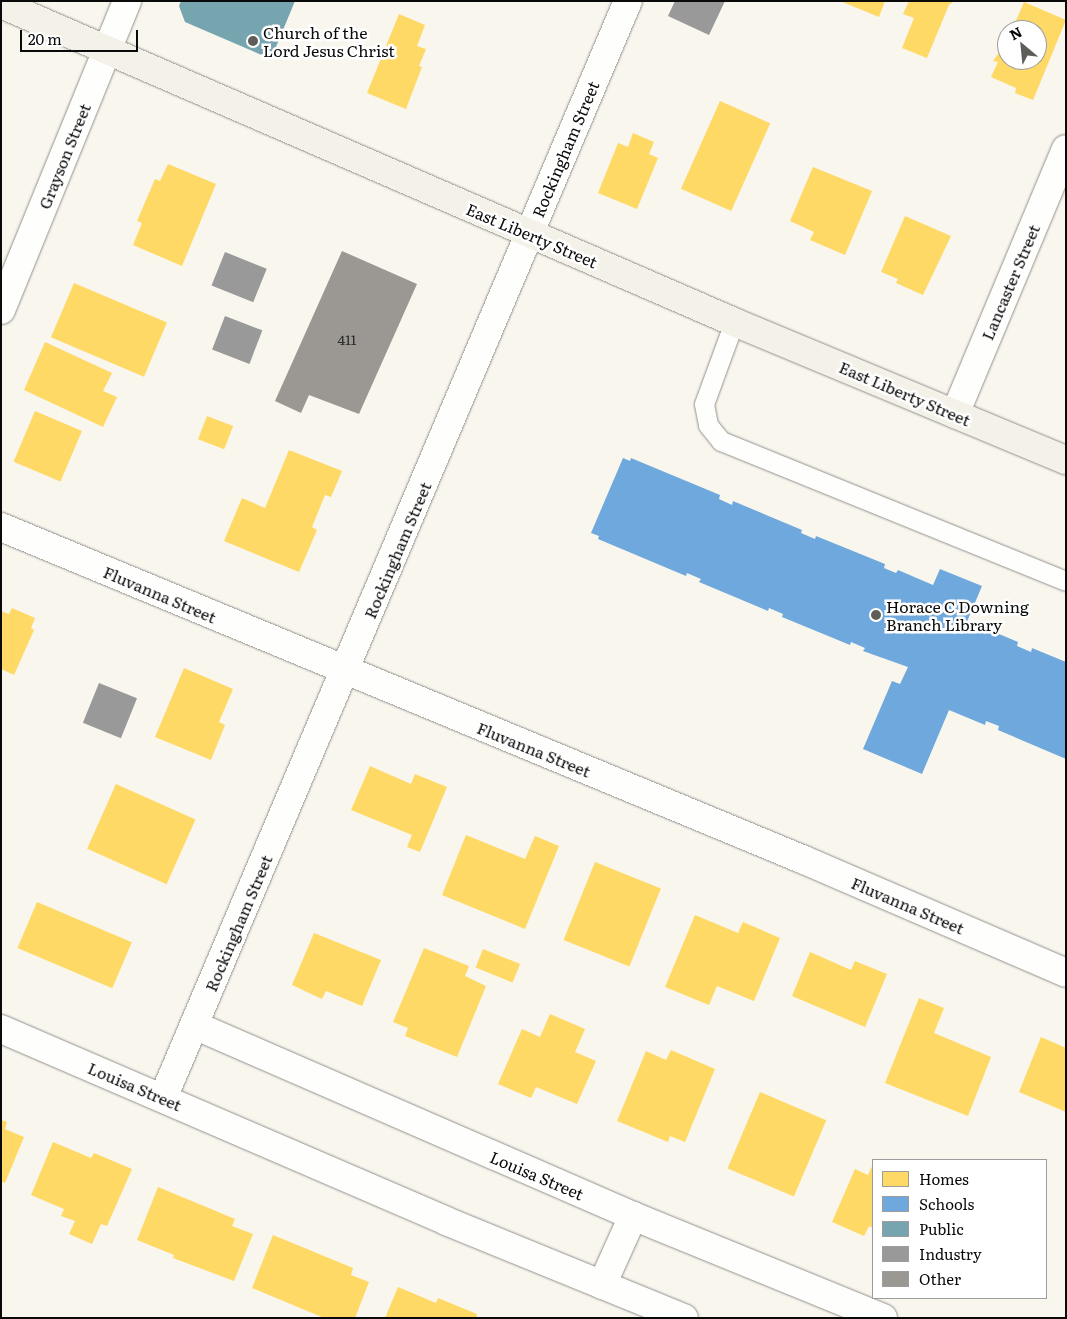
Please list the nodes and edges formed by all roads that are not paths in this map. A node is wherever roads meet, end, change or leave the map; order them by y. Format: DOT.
graph roads {
  1 [pos="126,1"];
  2 [pos="628,1"];
  3 [pos="1,4"];
  4 [pos="108,50"];
  5 [pos="1066,149"];
  6 [pos="530,234"];
  7 [pos="1,310"];
  8 [pos="734,322"];
  9 [pos="954,414"];
  10 [pos="1066,460"];
  11 [pos="1,527"];
  12 [pos="1066,581"];
  13 [pos="346,672"];
  14 [pos="1066,973"];
  15 [pos="194,1025"];
  16 [pos="1,1029"];
  17 [pos="163,1098"];
  18 [pos="633,1216"];
  19 [pos="602,1284"];
  20 [pos="684,1318"];
  21 [pos="883,1318"];
  1 -- 4 [label="street, Grayson Street"];
  2 -- 6 [label="street, Rockingham Street"];
  3 -- 4 [label="main road, East Liberty Street"];
  4 -- 6 [label="main road, East Liberty Street"];
  4 -- 7 [label="street, Grayson Street"];
  5 -- 9 [label="street, Lancaster Street"];
  6 -- 8 [label="main road, East Liberty Street"];
  6 -- 13 [label="street, Rockingham Street"];
  8 -- 9 [label="main road, East Liberty Street"];
  8 -- 12 [label="lane"];
  9 -- 10 [label="main road, East Liberty Street"];
  11 -- 13 [label="street, Fluvanna Street"];
  13 -- 14 [label="street, Fluvanna Street"];
  13 -- 15 [label="street, Rockingham Street"];
  15 -- 17 [label="street, Rockingham Street"];
  15 -- 18 [label="street, Louisa Street"];
  16 -- 17 [label="street, Louisa Street"];
  17 -- 19 [label="street, Louisa Street"];
  18 -- 19 [label="street"];
  18 -- 21 [label="street, Louisa Street"];
  19 -- 20 [label="street, Louisa Street"];
}
